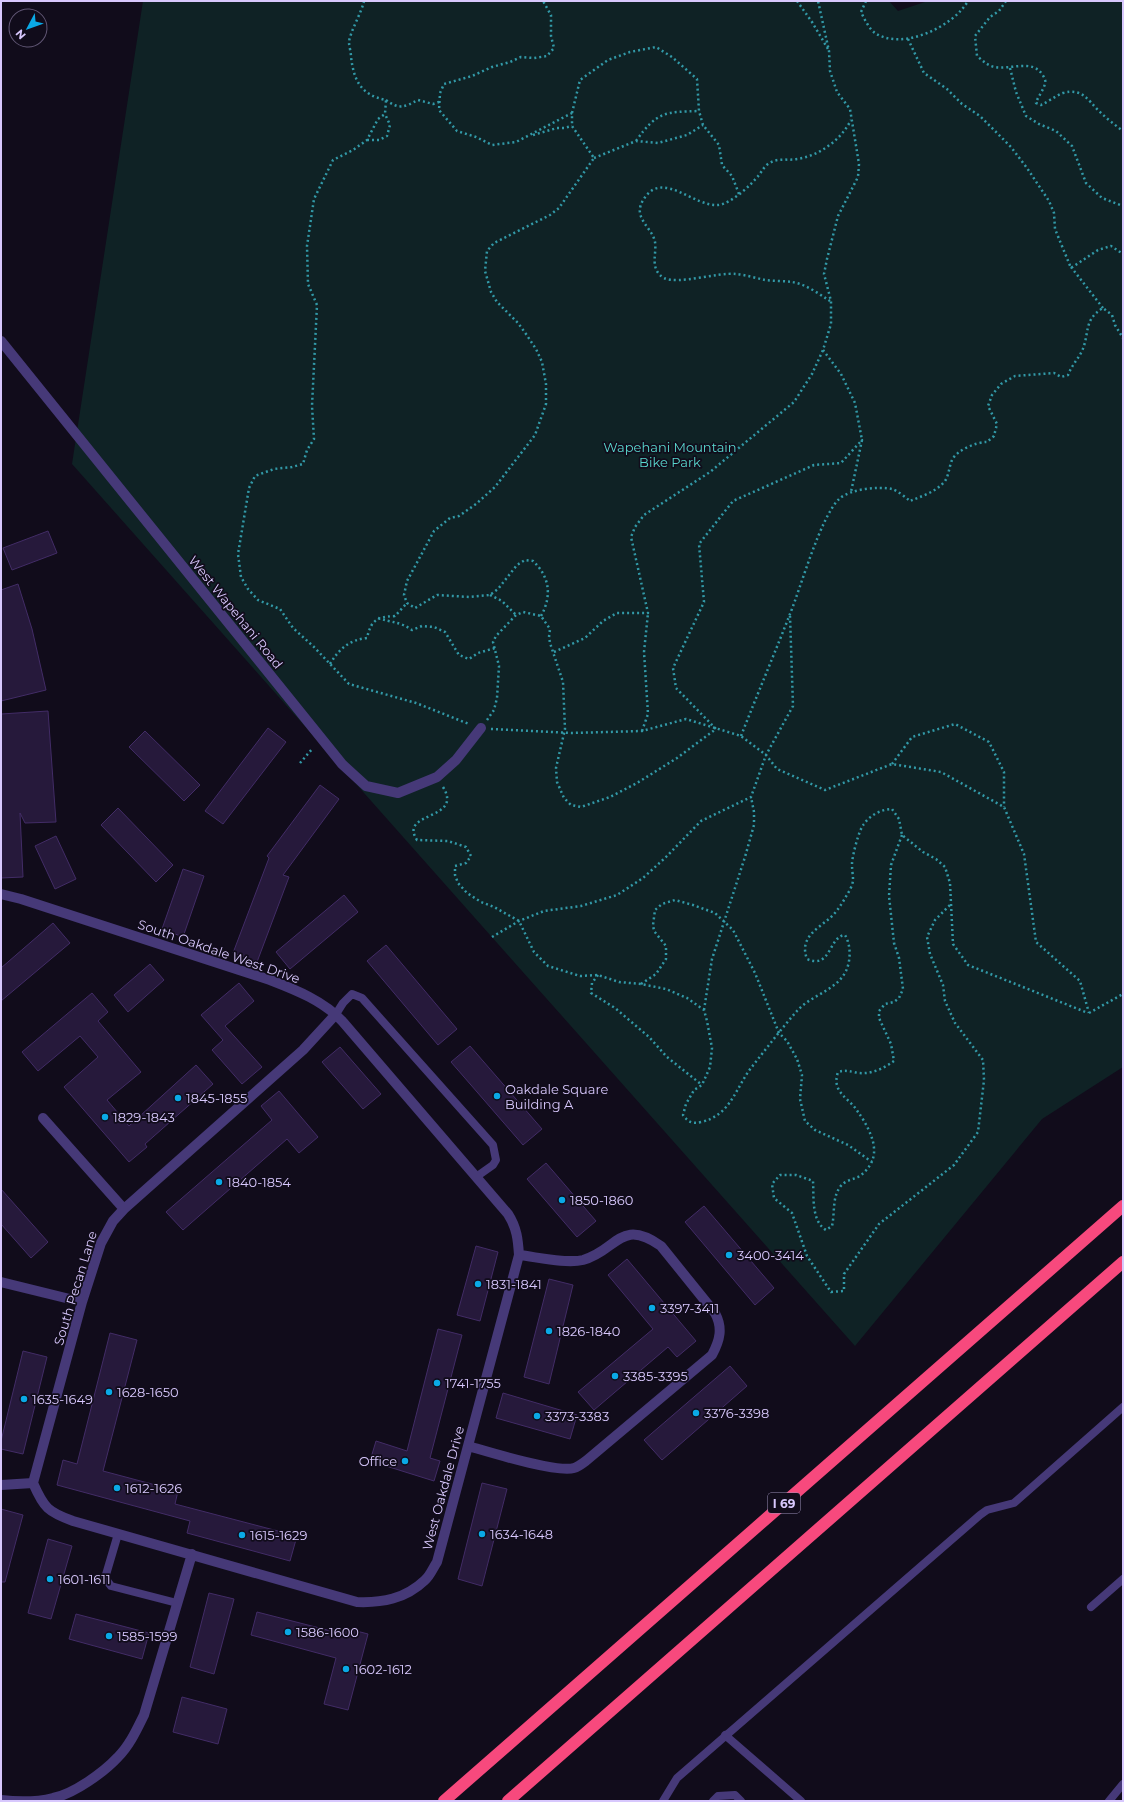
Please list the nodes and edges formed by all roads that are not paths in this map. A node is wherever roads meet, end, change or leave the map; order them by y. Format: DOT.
graph roads {
  1 [pos="1,341"];
  2 [pos="482,728"];
  3 [pos="1,894"];
  4 [pos="336,1014"];
  5 [pos="43,1118"];
  6 [pos="476,1177"];
  7 [pos="490,1193"];
  8 [pos="1123,1206"];
  9 [pos="124,1209"];
  10 [pos="519,1255"];
  11 [pos="1123,1262"];
  12 [pos="1,1282"];
  13 [pos="82,1302"];
  14 [pos="1123,1407"];
  15 [pos="468,1446"];
  16 [pos="33,1483"];
  17 [pos="1,1485"];
  18 [pos="118,1534"];
  19 [pos="192,1554"];
  20 [pos="1123,1579"];
  21 [pos="177,1603"];
  22 [pos="1091,1607"];
  23 [pos="725,1735"];
  24 [pos="1123,1784"];
  25 [pos="1,1800"];
  26 [pos="444,1801"];
  27 [pos="508,1801"];
  28 [pos="663,1801"];
  29 [pos="714,1801"];
  30 [pos="741,1801"];
  31 [pos="801,1801"];
  32 [pos="1109,1801"];
  1 -- 2 [label="street, West Wapehani Road"];
  3 -- 4 [label="street, South Oakdale West Drive"];
  4 -- 6 [label="street, South Oakdale West Drive"];
  4 -- 6 [label="lane"];
  4 -- 9 [label="street, South Pecan Lane"];
  5 -- 9 [label="street"];
  6 -- 7 [label="street, South Oakdale West Drive"];
  7 -- 10 [label="street, West Oakdale Drive"];
  8 -- 26 [label="highway, I 69"];
  9 -- 13 [label="street, South Pecan Lane"];
  10 -- 15 [label="street, West Oakdale Drive"];
  10 -- 15 [label="street"];
  11 -- 27 [label="highway"];
  12 -- 13 [label="street"];
  13 -- 16 [label="street, South Pecan Lane"];
  14 -- 23 [label="lane"];
  15 -- 19 [label="street, West Oakdale Drive"];
  16 -- 17 [label="street"];
  16 -- 18 [label="street"];
  18 -- 19 [label="street"];
  18 -- 21 [label="lane"];
  19 -- 21 [label="street"];
  20 -- 22 [label="lane"];
  21 -- 25 [label="street"];
  23 -- 28 [label="lane"];
  23 -- 31 [label="lane"];
  24 -- 32 [label="lane"];
  29 -- 30 [label="lane"];
}
